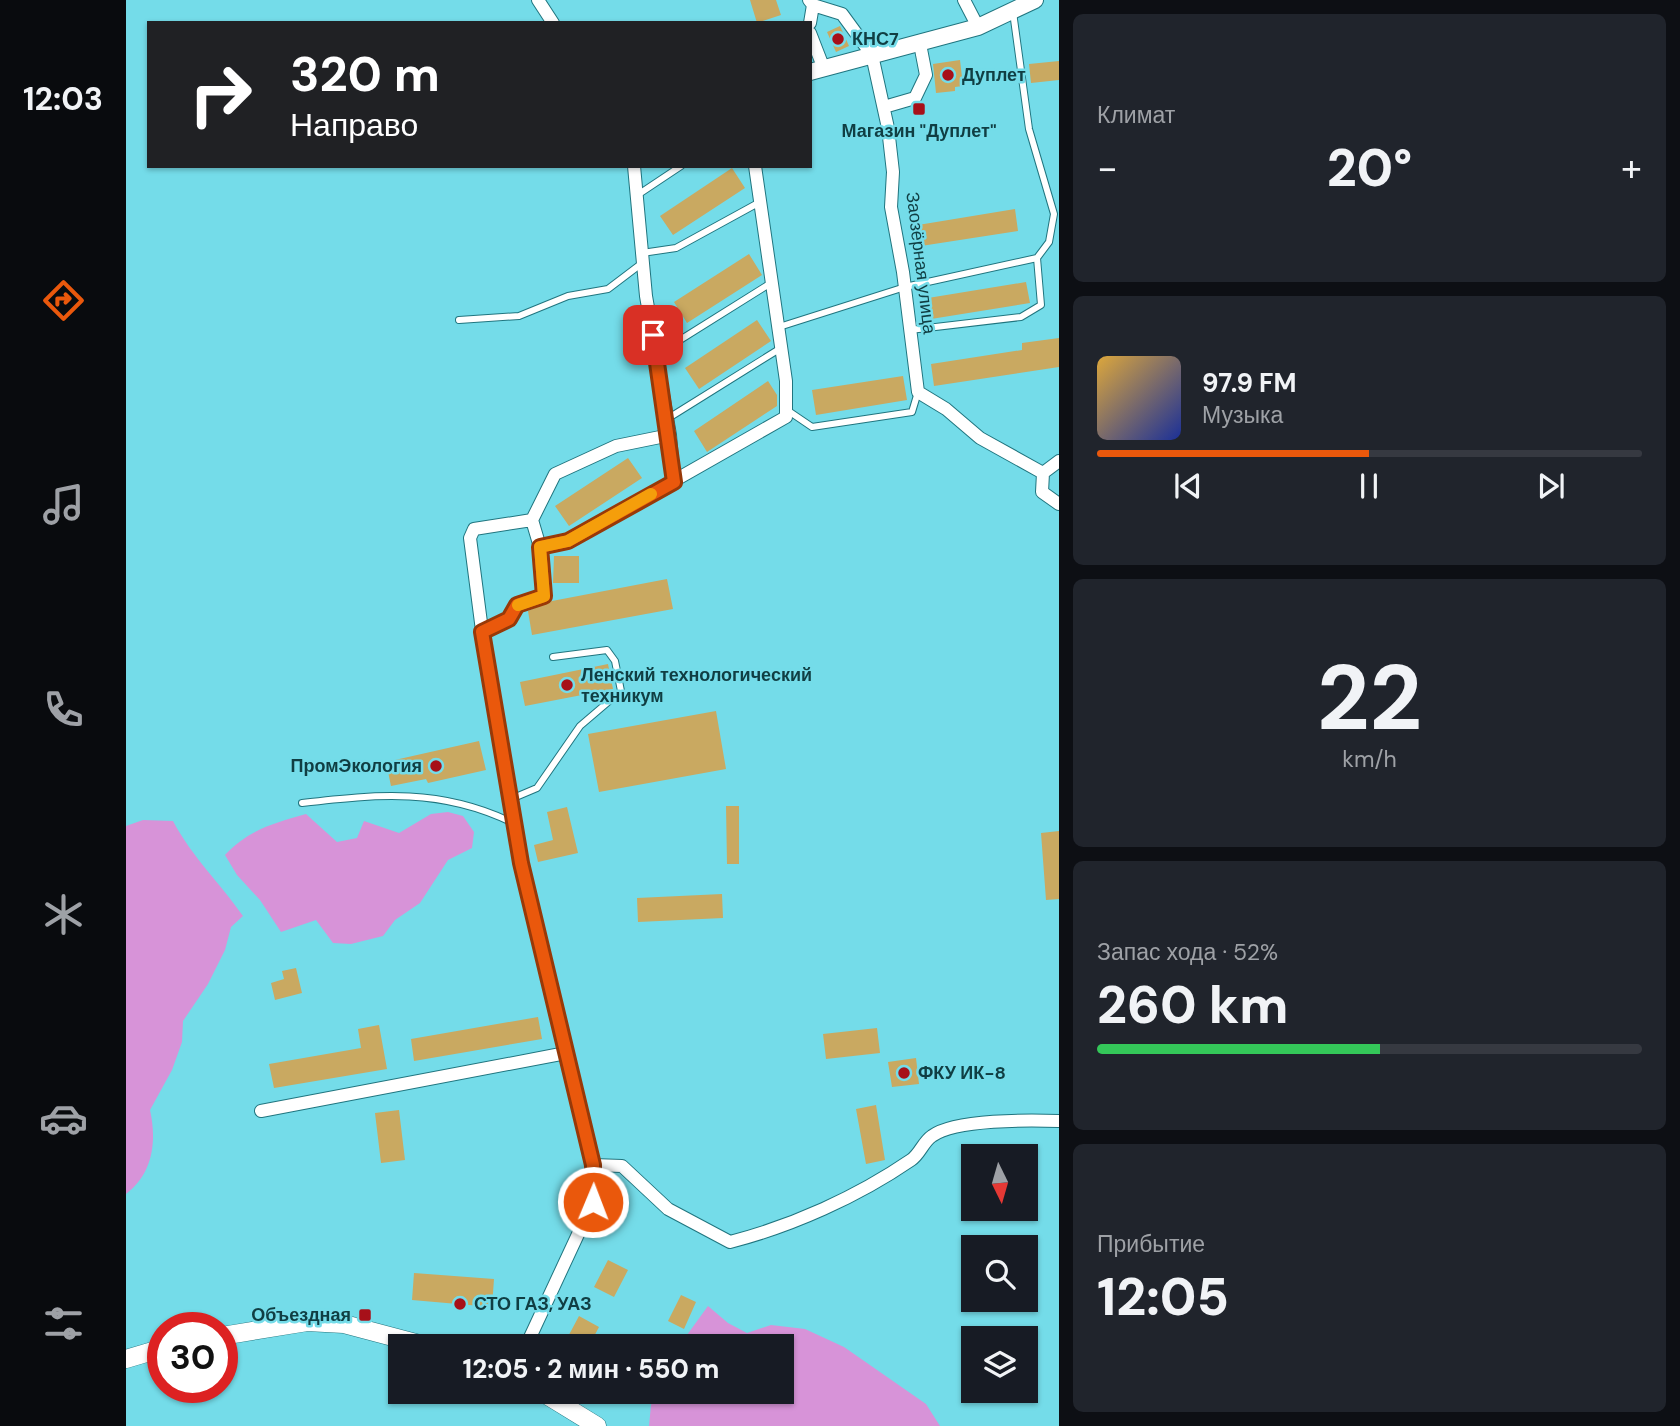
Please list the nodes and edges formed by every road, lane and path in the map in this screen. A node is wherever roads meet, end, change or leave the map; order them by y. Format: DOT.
graph roads {
  1 [pos="538,0"];
  2 [pos="964,0"];
  3 [pos="1035,0"];
  4 [pos="811,2"];
  5 [pos="1013,11"];
  6 [pos="552,21"];
  7 [pos="810,21"];
  8 [pos="978,27"];
  9 [pos="812,44"];
  10 [pos="920,44"];
  11 [pos="872,55"];
  12 [pos="817,71"];
  13 [pos="884,107"];
  14 [pos="634,168"];
  15 [pos="678,168"];
  16 [pos="755,168"];
  17 [pos="636,196"];
  18 [pos="760,202"];
  19 [pos="642,258"];
  20 [pos="1037,258"];
  21 [pos="772,282"];
  22 [pos="905,287"];
  23 [pos="458,320"];
  24 [pos="779,327"];
  25 [pos="910,330"];
  26 [pos="781,348"];
  27 [pos="656,355"];
  28 [pos="918,392"];
  29 [pos="786,410"];
  30 [pos="667,419"];
  31 [pos="670,435"];
  32 [pos="1059,460"];
  33 [pos="1043,473"];
  34 [pos="674,482"];
  35 [pos="1059,504"];
  36 [pos="531,520"];
  37 [pos="540,547"];
  38 [pos="482,632"];
  39 [pos="553,657"];
  40 [pos="511,799"];
  41 [pos="302,803"];
  42 [pos="515,824"];
  43 [pos="566,1053"];
  44 [pos="261,1111"];
  45 [pos="1059,1121"];
  46 [pos="593,1165"];
  47 [pos="238,1333"];
  48 [pos="532,1334"];
  49 [pos="388,1336"];
  50 [pos="147,1353"];
  51 [pos="126,1359"];
  52 [pos="561,1404"];
  53 [pos="597,1426"];
  1 -- 6 [label="street"];
  2 -- 8 [label="street"];
  3 -- 5 [label="street"];
  4 -- 7 [label="street"];
  4 -- 11 [label="street"];
  5 -- 8 [label="street"];
  5 -- 20 [label="lane"];
  8 -- 10 [label="street"];
  9 -- 12 [label="street"];
  10 -- 11 [label="street"];
  10 -- 13 [label="street"];
  11 -- 12 [label="street"];
  11 -- 13 [label="street, Заозёрная улица"];
  13 -- 22 [label="street, Заозёрная улица"];
  14 -- 17 [label="street"];
  15 -- 17 [label="lane"];
  16 -- 18 [label="street"];
  17 -- 19 [label="street"];
  18 -- 19 [label="lane"];
  18 -- 21 [label="street"];
  19 -- 23 [label="lane"];
  19 -- 27 [label="street"];
  20 -- 22 [label="lane"];
  20 -- 25 [label="lane"];
  21 -- 24 [label="street"];
  21 -- 27 [label="lane"];
  22 -- 24 [label="lane"];
  22 -- 25 [label="street, Заозёрная улица"];
  24 -- 26 [label="street"];
  25 -- 28 [label="street, Заозёрная улица"];
  26 -- 29 [label="street"];
  26 -- 30 [label="lane"];
  27 -- 30 [label="street"];
  28 -- 29 [label="lane"];
  28 -- 33 [label="street"];
  29 -- 34 [label="street"];
  30 -- 31 [label="street"];
  31 -- 34 [label="street"];
  31 -- 36 [label="street"];
  32 -- 33 [label="street"];
  33 -- 35 [label="street"];
  34 -- 37 [label="street"];
  36 -- 37 [label="street"];
  36 -- 38 [label="street"];
  37 -- 38 [label="street"];
  38 -- 40 [label="street"];
  39 -- 40 [label="lane"];
  40 -- 42 [label="street"];
  41 -- 42 [label="lane"];
  42 -- 43 [label="street"];
  43 -- 44 [label="street"];
  43 -- 46 [label="street"];
  45 -- 46 [label="street"];
  46 -- 48 [label="street"];
  47 -- 49 [label="main road"];
  50 -- 51 [label="main road"];
  52 -- 53 [label="main road"];
}
